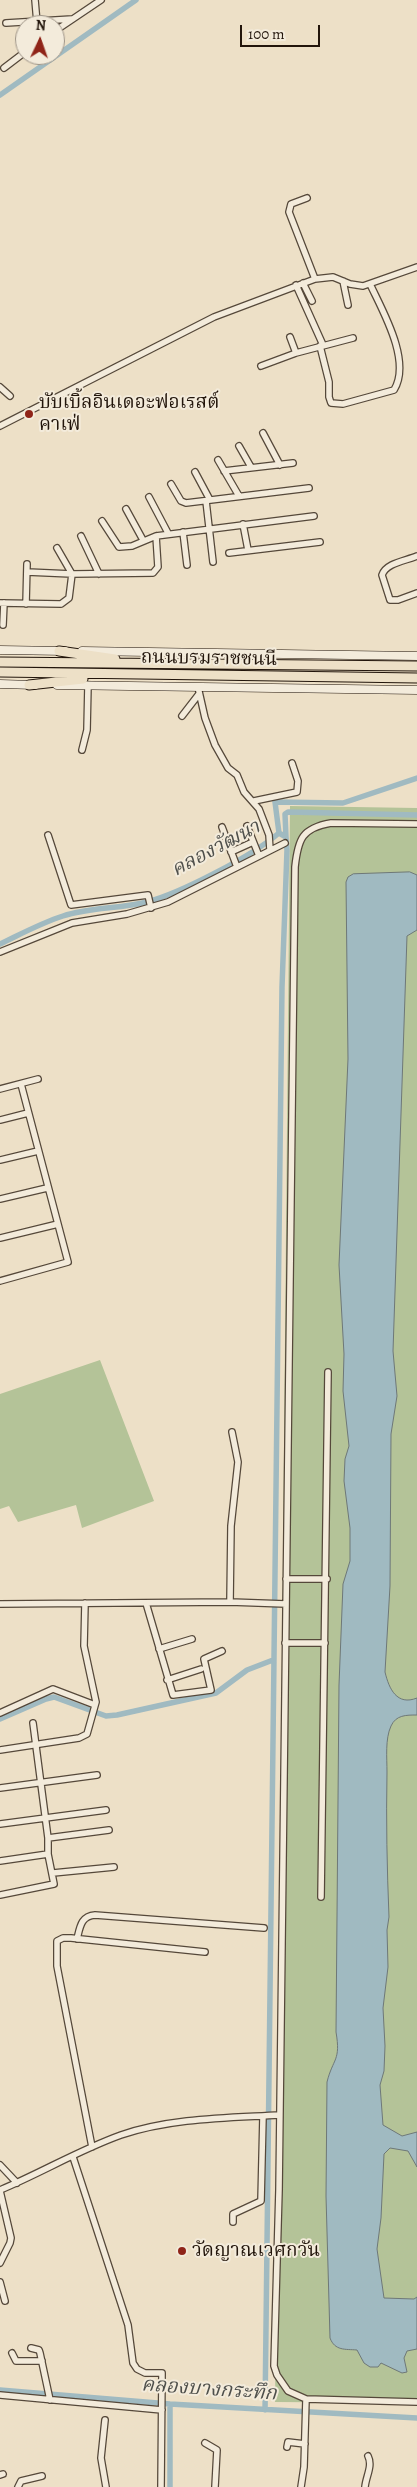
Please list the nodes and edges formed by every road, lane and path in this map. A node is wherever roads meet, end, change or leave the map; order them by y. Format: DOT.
graph roads {
  1 [pos="35,0"];
  2 [pos="101,0"];
  3 [pos="36,15"];
  4 [pos="72,19"];
  5 [pos="65,20"];
  6 [pos="6,23"];
  7 [pos="15,23"];
  8 [pos="65,24"];
  9 [pos="15,60"];
  10 [pos="4,68"];
  11 [pos="307,198"];
  12 [pos="417,267"];
  13 [pos="315,279"];
  14 [pos="343,281"];
  15 [pos="303,283"];
  16 [pos="370,284"];
  17 [pos="296,285"];
  18 [pos="312,301"];
  19 [pos="348,305"];
  20 [pos="290,337"];
  21 [pos="353,338"];
  22 [pos="321,346"];
  23 [pos="296,353"];
  24 [pos="261,366"];
  25 [pos="0,387"];
  26 [pos="10,396"];
  27 [pos="0,426"];
  28 [pos="263,433"];
  29 [pos="239,446"];
  30 [pos="218,460"];
  31 [pos="293,463"];
  32 [pos="280,464"];
  33 [pos="251,467"];
  34 [pos="224,471"];
  35 [pos="195,472"];
  36 [pos="171,484"];
  37 [pos="309,488"];
  38 [pos="239,496"];
  39 [pos="149,497"];
  40 [pos="208,501"];
  41 [pos="126,509"];
  42 [pos="314,516"];
  43 [pos="102,521"];
  44 [pos="243,524"];
  45 [pos="210,529"];
  46 [pos="183,532"];
  47 [pos="168,533"];
  48 [pos="80,536"];
  49 [pos="156,536"];
  50 [pos="143,540"];
  51 [pos="320,542"];
  52 [pos="57,548"];
  53 [pos="248,550"];
  54 [pos="230,553"];
  55 [pos="417,556"];
  56 [pos="213,562"];
  57 [pos="27,564"];
  58 [pos="187,565"];
  59 [pos="26,572"];
  60 [pos="72,574"];
  61 [pos="99,574"];
  62 [pos="417,593"];
  63 [pos="2,603"];
  64 [pos="26,604"];
  65 [pos="3,625"];
  66 [pos="0,650"];
  67 [pos="59,651"];
  68 [pos="417,656"];
  69 [pos="0,662"];
  70 [pos="158,664"];
  71 [pos="417,666"];
  72 [pos="0,672"];
  73 [pos="161,675"];
  74 [pos="417,678"];
  75 [pos="0,684"];
  76 [pos="29,685"];
  77 [pos="88,685"];
  78 [pos="198,690"];
  79 [pos="417,690"];
  80 [pos="182,716"];
  81 [pos="82,750"];
  82 [pos="292,763"];
  83 [pos="254,801"];
  84 [pos="417,824"];
  85 [pos="247,826"];
  86 [pos="222,827"];
  87 [pos="48,835"];
  88 [pos="253,843"];
  89 [pos="285,843"];
  90 [pos="270,848"];
  91 [pos="231,854"];
  92 [pos="258,854"];
  93 [pos="236,866"];
  94 [pos="150,907"];
  95 [pos="0,952"];
  96 [pos="38,1079"];
  97 [pos="21,1084"];
  98 [pos="0,1089"];
  99 [pos="28,1113"];
  100 [pos="0,1120"];
  101 [pos="38,1151"];
  102 [pos="0,1160"];
  103 [pos="47,1188"];
  104 [pos="0,1199"];
  105 [pos="58,1224"];
  106 [pos="0,1238"];
  107 [pos="0,1280"];
  108 [pos="328,1372"];
  109 [pos="232,1432"];
  110 [pos="286,1579"];
  111 [pos="326,1580"];
  112 [pos="230,1602"];
  113 [pos="146,1603"];
  114 [pos="0,1604"];
  115 [pos="85,1604"];
  116 [pos="286,1604"];
  117 [pos="192,1639"];
  118 [pos="285,1643"];
  119 [pos="325,1643"];
  120 [pos="159,1649"];
  121 [pos="222,1651"];
  122 [pos="202,1669"];
  123 [pos="167,1680"];
  124 [pos="95,1707"];
  125 [pos="0,1713"];
  126 [pos="33,1723"];
  127 [pos="35,1744"];
  128 [pos="0,1750"];
  129 [pos="97,1775"];
  130 [pos="40,1782"];
  131 [pos="0,1788"];
  132 [pos="106,1810"];
  133 [pos="46,1818"];
  134 [pos="0,1824"];
  135 [pos="109,1830"];
  136 [pos="48,1838"];
  137 [pos="48,1854"];
  138 [pos="0,1860"];
  139 [pos="114,1867"];
  140 [pos="53,1873"];
  141 [pos="0,1895"];
  142 [pos="321,1897"];
  143 [pos="264,1928"];
  144 [pos="78,1939"];
  145 [pos="205,1952"];
  146 [pos="266,2116"];
  147 [pos="278,2116"];
  148 [pos="92,2147"];
  149 [pos="73,2157"];
  150 [pos="0,2165"];
  151 [pos="17,2183"];
  152 [pos="0,2191"];
  153 [pos="234,2222"];
  154 [pos="0,2263"];
  155 [pos="0,2282"];
  156 [pos="5,2302"];
  157 [pos="31,2348"];
  158 [pos="12,2353"];
  159 [pos="42,2361"];
  160 [pos="0,2396"];
  161 [pos="49,2398"];
  162 [pos="306,2400"];
  163 [pos="417,2402"];
  164 [pos="162,2406"];
  165 [pos="104,2420"];
  166 [pos="204,2443"];
  167 [pos="305,2444"];
  168 [pos="287,2447"];
  169 [pos="368,2456"];
  170 [pos="42,2476"];
  171 [pos="18,2487"];
  172 [pos="106,2487"];
  173 [pos="162,2487"];
  174 [pos="215,2487"];
  175 [pos="301,2487"];
  176 [pos="365,2487"];
  1 -- 3 [label="street"];
  2 -- 4 [label="street"];
  4 -- 5 [label="street"];
  4 -- 8 [label="street"];
  6 -- 7 [label="street"];
  9 -- 10 [label="street"];
  11 -- 13 [label="street"];
  12 -- 16 [label="street"];
  13 -- 14 [label="street"];
  13 -- 15 [label="street"];
  14 -- 16 [label="street"];
  14 -- 19 [label="street"];
  15 -- 17 [label="street"];
  15 -- 18 [label="street"];
  16 -- 22 [label="street"];
  17 -- 22 [label="street"];
  17 -- 27 [label="street"];
  20 -- 23 [label="street"];
  21 -- 22 [label="street"];
  22 -- 23 [label="street"];
  23 -- 24 [label="street"];
  25 -- 26 [label="street"];
  28 -- 32 [label="street"];
  29 -- 33 [label="street"];
  30 -- 34 [label="street"];
  31 -- 32 [label="street"];
  32 -- 33 [label="street"];
  33 -- 34 [label="street"];
  34 -- 38 [label="street"];
  35 -- 40 [label="street"];
  36 -- 40 [label="street"];
  37 -- 38 [label="street"];
  38 -- 40 [label="street"];
  39 -- 47 [label="street"];
  40 -- 45 [label="street"];
  41 -- 50 [label="street"];
  42 -- 44 [label="street"];
  43 -- 50 [label="street"];
  44 -- 45 [label="street"];
  44 -- 53 [label="street"];
  45 -- 46 [label="street"];
  45 -- 56 [label="street"];
  46 -- 47 [label="street"];
  46 -- 58 [label="street"];
  47 -- 49 [label="street"];
  48 -- 61 [label="street"];
  49 -- 50 [label="street"];
  49 -- 61 [label="street"];
  51 -- 53 [label="street"];
  52 -- 60 [label="street"];
  53 -- 54 [label="street"];
  55 -- 62 [label="street"];
  57 -- 59 [label="street"];
  59 -- 60 [label="street"];
  59 -- 64 [label="street"];
  60 -- 61 [label="street"];
  60 -- 64 [label="street"];
  63 -- 64 [label="street"];
  63 -- 65 [label="street"];
  66 -- 67 [label="main road"];
  67 -- 68 [label="main road"];
  67 -- 70 [label="highway"];
  69 -- 70 [label="highway, ถนนบรมราชชนนี"];
  70 -- 71 [label="highway, ถนนบรมราชชนนี"];
  72 -- 73 [label="highway, ถนนบรมราชชนนี"];
  73 -- 74 [label="highway, ถนนบรมราชชนนี"];
  73 -- 76 [label="highway"];
  75 -- 76 [label="main road"];
  76 -- 77 [label="main road"];
  77 -- 78 [label="main road"];
  77 -- 81 [label="street"];
  78 -- 79 [label="main road"];
  78 -- 80 [label="street"];
  78 -- 83 [label="street"];
  82 -- 83 [label="street"];
  83 -- 90 [label="street"];
  84 -- 110 [label="street"];
  85 -- 88 [label="street"];
  86 -- 91 [label="street"];
  87 -- 94 [label="street"];
  88 -- 91 [label="street"];
  88 -- 92 [label="street"];
  89 -- 90 [label="street"];
  90 -- 92 [label="street"];
  91 -- 93 [label="street"];
  92 -- 93 [label="street"];
  93 -- 94 [label="street"];
  94 -- 95 [label="street"];
  96 -- 97 [label="street"];
  97 -- 98 [label="street"];
  97 -- 99 [label="street"];
  99 -- 100 [label="street"];
  99 -- 101 [label="street"];
  101 -- 102 [label="street"];
  101 -- 103 [label="street"];
  103 -- 104 [label="street"];
  103 -- 105 [label="street"];
  105 -- 106 [label="street"];
  105 -- 107 [label="street"];
  108 -- 111 [label="street"];
  109 -- 112 [label="street"];
  110 -- 111 [label="street"];
  110 -- 116 [label="street"];
  111 -- 119 [label="street"];
  112 -- 113 [label="street"];
  112 -- 116 [label="street"];
  113 -- 115 [label="street"];
  113 -- 120 [label="street"];
  114 -- 115 [label="street"];
  115 -- 124 [label="street"];
  116 -- 118 [label="street"];
  117 -- 120 [label="street"];
  118 -- 119 [label="street"];
  118 -- 147 [label="street"];
  119 -- 142 [label="street"];
  120 -- 123 [label="street"];
  121 -- 123 [label="street"];
  122 -- 123 [label="street"];
  124 -- 125 [label="street"];
  124 -- 127 [label="street"];
  126 -- 127 [label="street"];
  127 -- 128 [label="street"];
  127 -- 130 [label="street"];
  129 -- 130 [label="street"];
  130 -- 131 [label="street"];
  130 -- 133 [label="street"];
  132 -- 133 [label="street"];
  133 -- 134 [label="street"];
  133 -- 136 [label="street"];
  135 -- 136 [label="street"];
  136 -- 137 [label="street"];
  137 -- 138 [label="street"];
  137 -- 140 [label="street"];
  139 -- 140 [label="street"];
  140 -- 141 [label="street"];
  143 -- 144 [label="street"];
  144 -- 145 [label="street"];
  144 -- 148 [label="street"];
  146 -- 147 [label="street"];
  146 -- 148 [label="street"];
  146 -- 153 [label="street"];
  147 -- 162 [label="street"];
  148 -- 149 [label="street"];
  149 -- 151 [label="street"];
  149 -- 164 [label="street"];
  150 -- 151 [label="street"];
  151 -- 152 [label="street"];
  152 -- 154 [label="street"];
  155 -- 156 [label="street"];
  157 -- 159 [label="street"];
  158 -- 159 [label="street"];
  159 -- 161 [label="street"];
  160 -- 161 [label="street"];
  161 -- 164 [label="street"];
  162 -- 163 [label="street"];
  162 -- 167 [label="street"];
  164 -- 173 [label="street"];
  165 -- 172 [label="street"];
  166 -- 174 [label="street"];
  167 -- 168 [label="street"];
  167 -- 175 [label="street"];
  169 -- 176 [label="street"];
  170 -- 171 [label="street"];
}
